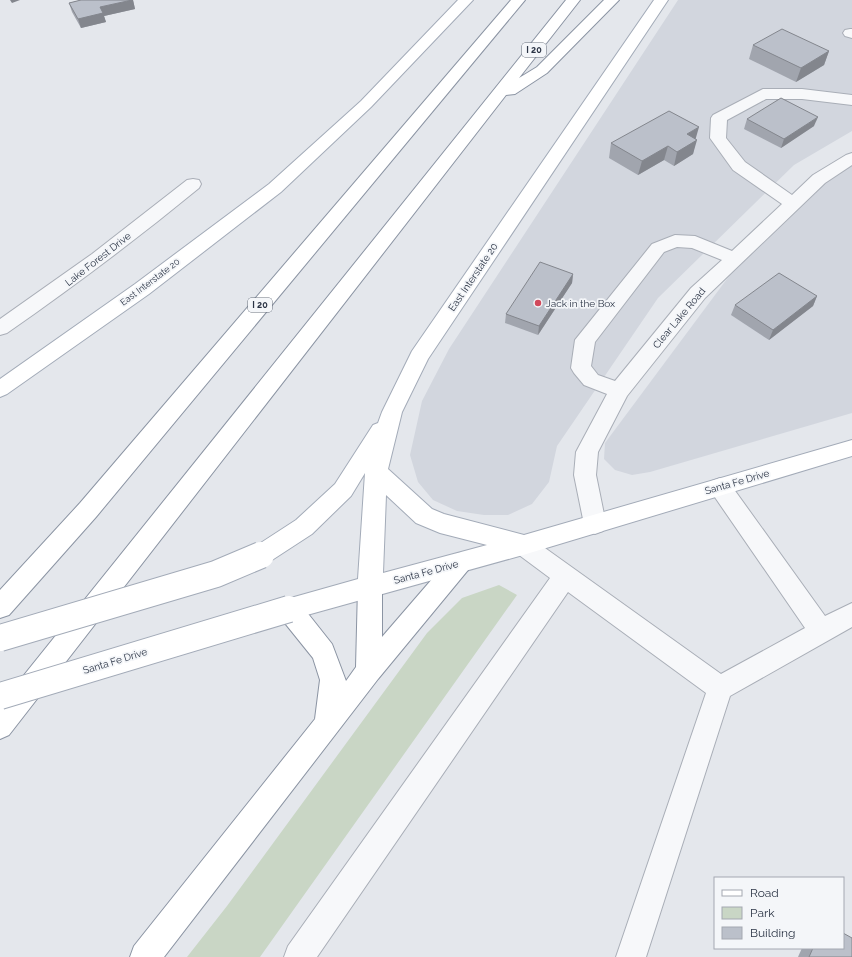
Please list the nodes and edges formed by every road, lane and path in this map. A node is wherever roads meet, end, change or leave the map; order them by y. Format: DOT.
graph roads {
  1 [pos="466,0"];
  2 [pos="518,0"];
  3 [pos="573,0"];
  4 [pos="612,0"];
  5 [pos="661,0"];
  6 [pos="495,100"];
  7 [pos="852,100"];
  8 [pos="852,158"];
  9 [pos="193,184"];
  10 [pos="793,204"];
  11 [pos="735,259"];
  12 [pos="0,328"];
  13 [pos="0,389"];
  14 [pos="620,391"];
  15 [pos="392,412"];
  16 [pos="852,448"];
  17 [pos="376,472"];
  18 [pos="720,487"];
  19 [pos="595,524"];
  20 [pos="523,545"];
  21 [pos="460,563"];
  22 [pos="565,577"];
  23 [pos="370,587"];
  24 [pos="0,607"];
  25 [pos="289,609"];
  26 [pos="852,614"];
  27 [pos="821,631"];
  28 [pos="0,638"];
  29 [pos="370,671"];
  30 [pos="720,688"];
  31 [pos="0,696"];
  32 [pos="328,724"];
  33 [pos="0,726"];
  34 [pos="146,957"];
  35 [pos="299,957"];
  36 [pos="631,957"];
  1 -- 13 [label="main road, East Interstate 20"];
  2 -- 24 [label="main road, I 20"];
  3 -- 6 [label="main road, I 20"];
  4 -- 6 [label="main road"];
  5 -- 15 [label="main road, East Interstate 20"];
  6 -- 33 [label="main road, I 20"];
  7 -- 10 [label="street"];
  8 -- 10 [label="street, Clear Lake Road"];
  9 -- 12 [label="street, Lake Forest Drive"];
  10 -- 11 [label="street, Clear Lake Road"];
  11 -- 14 [label="street, Clear Lake Road"];
  11 -- 14 [label="street"];
  14 -- 19 [label="street, Clear Lake Road"];
  15 -- 17 [label="main road, East Interstate 20"];
  15 -- 28 [label="main road, bridge"];
  16 -- 18 [label="main road, Santa Fe Drive"];
  17 -- 20 [label="main road"];
  17 -- 23 [label="main road, East Interstate 20"];
  18 -- 19 [label="main road, Santa Fe Drive"];
  18 -- 27 [label="street"];
  19 -- 20 [label="main road, Santa Fe Drive"];
  20 -- 21 [label="main road, Santa Fe Drive"];
  20 -- 22 [label="street"];
  21 -- 23 [label="main road, Santa Fe Drive"];
  21 -- 29 [label="main road"];
  22 -- 30 [label="street"];
  22 -- 35 [label="street"];
  23 -- 25 [label="main road, Santa Fe Drive"];
  23 -- 29 [label="main road, East Interstate 20"];
  25 -- 31 [label="main road, Santa Fe Drive, bridge"];
  25 -- 32 [label="main road"];
  26 -- 27 [label="street"];
  27 -- 30 [label="street"];
  29 -- 32 [label="main road"];
  30 -- 36 [label="street"];
  32 -- 34 [label="main road"];
}
